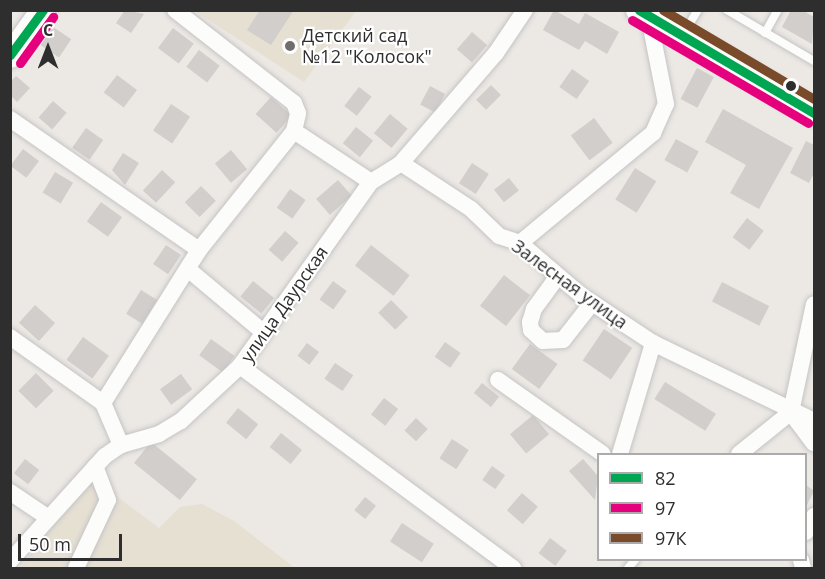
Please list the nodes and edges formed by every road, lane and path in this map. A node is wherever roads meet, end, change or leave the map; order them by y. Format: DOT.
graph roads {
  1 [pos="43,10"];
  2 [pos="176,10"];
  3 [pos="525,10"];
  4 [pos="698,10"];
  5 [pos="727,10"];
  6 [pos="778,10"];
  7 [pos="643,14"];
  8 [pos="765,33"];
  9 [pos="682,36"];
  10 [pos="10,56"];
  11 [pos="814,62"];
  12 [pos="813,107"];
  13 [pos="10,118"];
  14 [pos="294,131"];
  15 [pos="401,163"];
  16 [pos="371,182"];
  17 [pos="520,243"];
  18 [pos="199,250"];
  19 [pos="189,270"];
  20 [pos="558,276"];
  21 [pos="592,303"];
  22 [pos="814,304"];
  23 [pos="262,331"];
  24 [pos="10,337"];
  25 [pos="653,343"];
  26 [pos="240,366"];
  27 [pos="498,380"];
  28 [pos="103,403"];
  29 [pos="791,412"];
  30 [pos="814,421"];
  31 [pos="814,442"];
  32 [pos="121,445"];
  33 [pos="602,453"];
  34 [pos="620,453"];
  35 [pos="741,453"];
  36 [pos="95,466"];
  37 [pos="10,492"];
  38 [pos="814,516"];
  39 [pos="46,517"];
  40 [pos="807,530"];
  41 [pos="10,561"];
  42 [pos="76,568"];
  43 [pos="513,568"];
  1 -- 10 [label="main road"];
  2 -- 14 [label="street"];
  3 -- 15 [label="street, улица Даурская"];
  4 -- 9 [label="lane"];
  5 -- 8 [label="lane"];
  6 -- 8 [label="lane"];
  7 -- 9 [label="main road"];
  7 -- 17 [label="street"];
  8 -- 11 [label="lane"];
  9 -- 12 [label="main road"];
  13 -- 18 [label="street"];
  14 -- 16 [label="street"];
  14 -- 18 [label="street"];
  15 -- 16 [label="street, улица Даурская"];
  15 -- 17 [label="street, Залесная улица"];
  16 -- 23 [label="street, улица Даурская"];
  17 -- 20 [label="street, Залесная улица"];
  18 -- 19 [label="street"];
  19 -- 23 [label="street"];
  19 -- 28 [label="street"];
  20 -- 21 [label="street, Залесная улица"];
  20 -- 21 [label="street"];
  21 -- 25 [label="street, Залесная улица"];
  22 -- 29 [label="street"];
  23 -- 26 [label="street, улица Даурская"];
  24 -- 28 [label="street"];
  25 -- 29 [label="street, Залесная улица"];
  25 -- 34 [label="street"];
  26 -- 32 [label="street, улица Даурская"];
  26 -- 43 [label="street"];
  27 -- 33 [label="street"];
  28 -- 32 [label="street"];
  29 -- 30 [label="street, Залесная улица"];
  29 -- 31 [label="street"];
  29 -- 35 [label="street"];
  32 -- 36 [label="street, улица Даурская"];
  36 -- 39 [label="street, улица Даурская"];
  36 -- 42 [label="street"];
  37 -- 39 [label="street"];
  38 -- 40 [label="street"];
  39 -- 41 [label="street, улица Даурская"];
}
